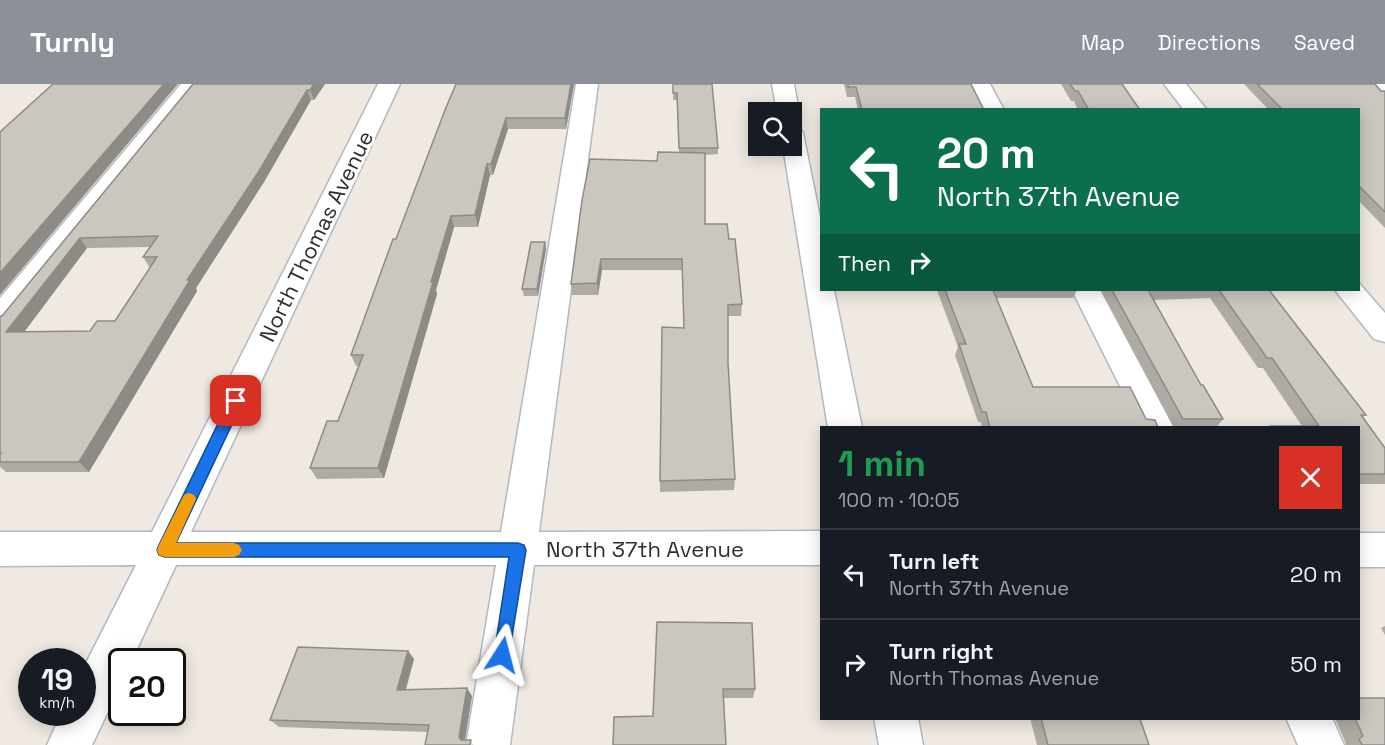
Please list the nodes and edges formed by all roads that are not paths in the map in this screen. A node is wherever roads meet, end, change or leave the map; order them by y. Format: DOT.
graph roads {
  1 [pos="192,84"];
  2 [pos="389,84"];
  3 [pos="587,84"];
  4 [pos="783,84"];
  5 [pos="979,84"];
  6 [pos="1175,84"];
  7 [pos="1375,84"];
  8 [pos="1385,93"];
  9 [pos="786,102"];
  10 [pos="992,108"];
  11 [pos="1194,108"];
  12 [pos="796,156"];
  13 [pos="820,289"];
  14 [pos="820,291"];
  15 [pos="1087,291"];
  16 [pos="1350,291"];
  17 [pos="0,318"];
  18 [pos="1385,332"];
  19 [pos="845,426"];
  20 [pos="1157,426"];
  21 [pos="820,548"];
  22 [pos="0,549"];
  23 [pos="165,550"];
  24 [pos="518,550"];
  25 [pos="1360,550"];
  26 [pos="1385,550"];
  27 [pos="897,720"];
  28 [pos="1309,720"];
  29 [pos="69,745"];
  30 [pos="488,745"];
  31 [pos="901,745"];
  32 [pos="1322,745"];
  1 -- 17 [label="street"];
  2 -- 23 [label="street, North Thomas Avenue"];
  3 -- 24 [label="street"];
  4 -- 9 [label="street"];
  5 -- 10 [label="street"];
  6 -- 11 [label="street"];
  7 -- 8 [label="street"];
  12 -- 13 [label="street"];
  14 -- 19 [label="street"];
  15 -- 20 [label="street"];
  16 -- 18 [label="street"];
  21 -- 24 [label="street, North 37th Avenue"];
  22 -- 23 [label="street, North 37th Avenue"];
  23 -- 24 [label="street, North 37th Avenue"];
  23 -- 29 [label="street, North Thomas Avenue"];
  24 -- 30 [label="street"];
  25 -- 26 [label="street"];
  27 -- 31 [label="street"];
  28 -- 32 [label="street"];
}
